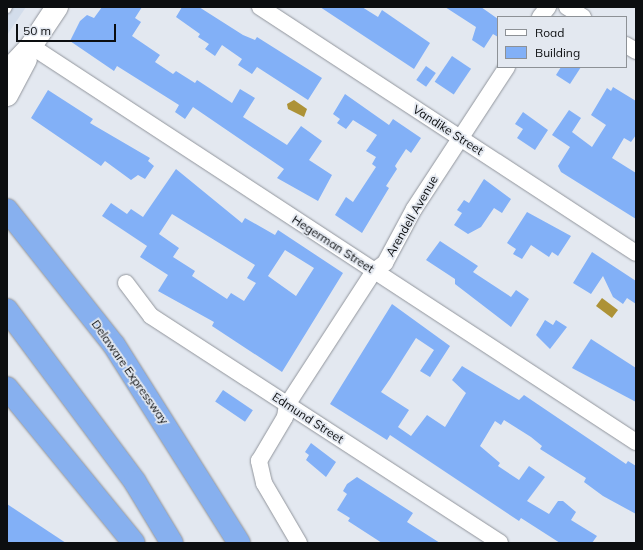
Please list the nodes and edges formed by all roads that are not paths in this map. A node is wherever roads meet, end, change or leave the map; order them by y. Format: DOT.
graph roads {
  1 [pos="57,7"];
  2 [pos="260,7"];
  3 [pos="548,7"];
  4 [pos="567,7"];
  5 [pos="541,16"];
  6 [pos="580,16"];
  7 [pos="31,46"];
  8 [pos="627,46"];
  9 [pos="636,51"];
  10 [pos="506,68"];
  11 [pos="7,72"];
  12 [pos="7,95"];
  13 [pos="460,138"];
  14 [pos="7,210"];
  15 [pos="636,253"];
  16 [pos="374,270"];
  17 [pos="126,283"];
  18 [pos="7,310"];
  19 [pos="7,388"];
  20 [pos="287,405"];
  21 [pos="636,442"];
  22 [pos="134,543"];
  23 [pos="172,543"];
  24 [pos="239,543"];
  25 [pos="299,543"];
  26 [pos="500,543"];
  1 -- 7 [label="street"];
  2 -- 13 [label="street, Vandike Street"];
  3 -- 5 [label="street"];
  4 -- 6 [label="street"];
  7 -- 11 [label="street"];
  7 -- 12 [label="street"];
  7 -- 16 [label="street, Hegerman Street"];
  8 -- 9 [label="street"];
  10 -- 13 [label="street, Arendell Avenue"];
  13 -- 15 [label="street, Vandike Street"];
  13 -- 16 [label="street, Arendell Avenue"];
  14 -- 24 [label="highway, Delaware Expressway"];
  16 -- 20 [label="street, Arendell Avenue"];
  16 -- 21 [label="street, Hegerman Street"];
  17 -- 20 [label="street, Edmund Street"];
  18 -- 23 [label="highway"];
  19 -- 22 [label="highway"];
  20 -- 25 [label="street, Arendell Avenue"];
  20 -- 26 [label="street, Edmund Street"];
}
